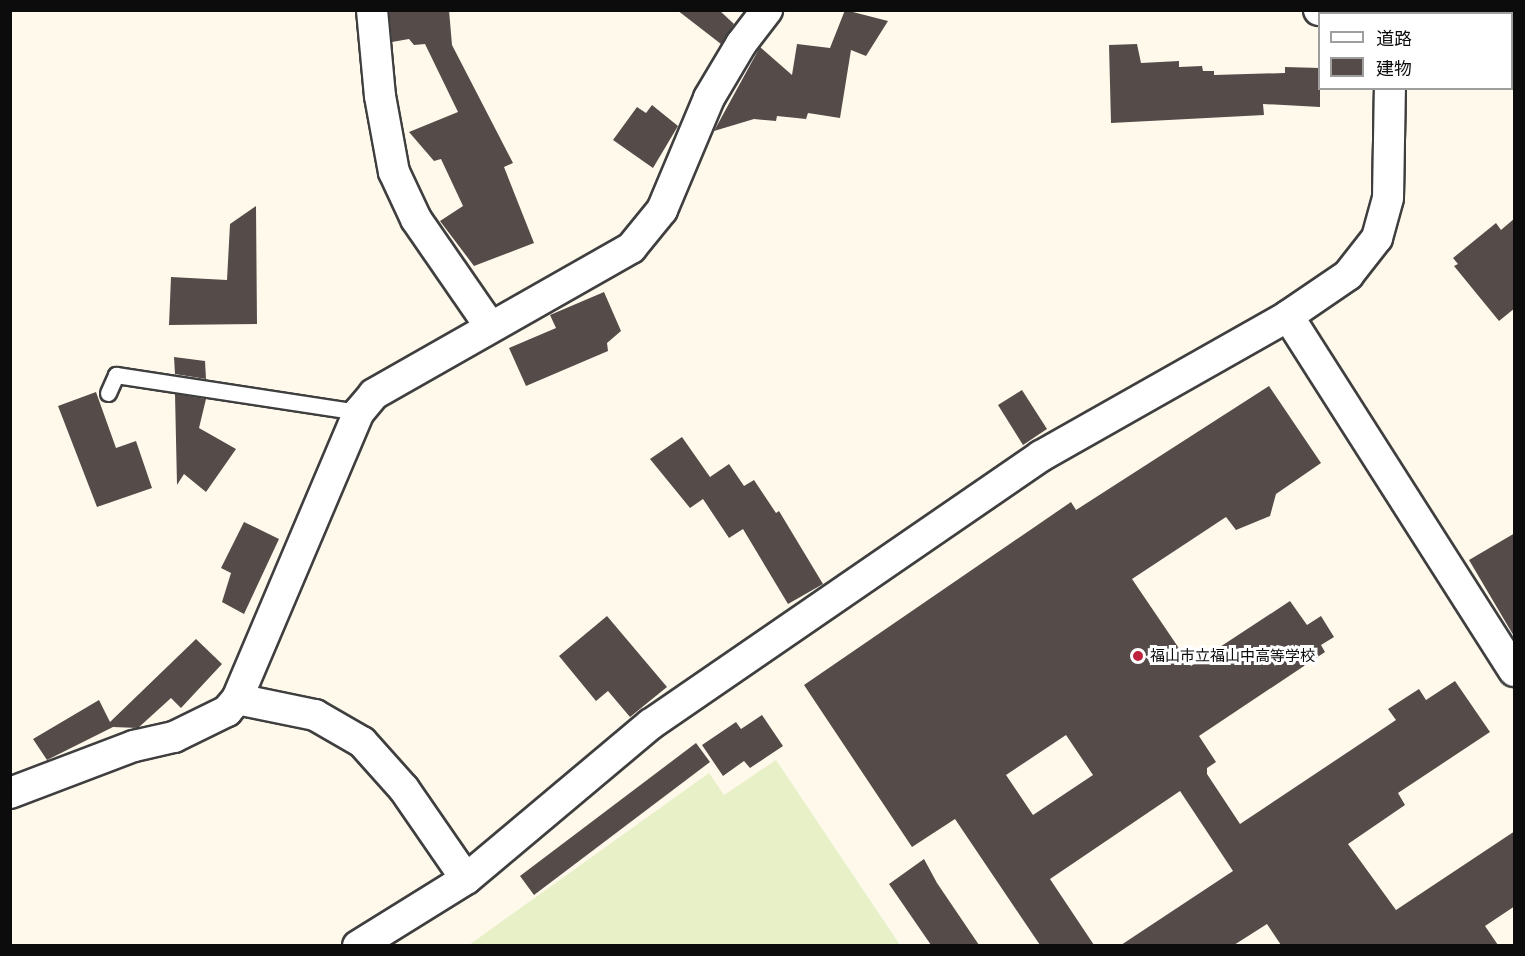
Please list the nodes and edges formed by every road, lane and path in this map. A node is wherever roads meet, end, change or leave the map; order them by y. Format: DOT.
graph roads {
  1 [pos="372,10"];
  2 [pos="767,10"];
  3 [pos="1319,10"];
  4 [pos="1339,12"];
  5 [pos="1389,90"];
  6 [pos="1288,316"];
  7 [pos="489,325"];
  8 [pos="108,393"];
  9 [pos="359,412"];
  10 [pos="1515,671"];
  11 [pos="237,699"];
  12 [pos="10,794"];
  13 [pos="466,879"];
  14 [pos="358,945"];
  1 -- 7 [label="street"];
  2 -- 7 [label="street"];
  3 -- 4 [label="street"];
  5 -- 6 [label="street"];
  6 -- 10 [label="street"];
  6 -- 13 [label="street"];
  7 -- 9 [label="street"];
  8 -- 9 [label="lane"];
  9 -- 11 [label="street"];
  11 -- 12 [label="street"];
  11 -- 13 [label="street"];
  13 -- 14 [label="street"];
}
